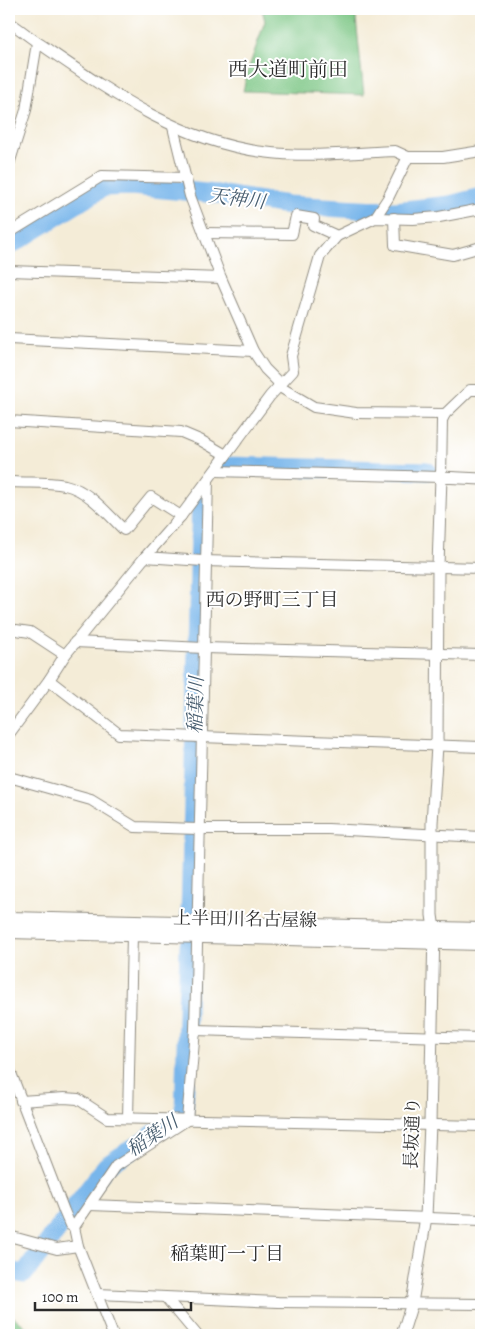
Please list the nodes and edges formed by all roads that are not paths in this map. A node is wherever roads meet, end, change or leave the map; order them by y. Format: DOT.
graph roads {
  1 [pos="9,22"];
  2 [pos="38,43"];
  3 [pos="173,127"];
  4 [pos="481,151"];
  5 [pos="408,157"];
  6 [pos="9,164"];
  7 [pos="186,178"];
  8 [pos="481,209"];
  9 [pos="375,218"];
  10 [pos="394,218"];
  11 [pos="9,233"];
  12 [pos="204,233"];
  13 [pos="337,236"];
  14 [pos="481,247"];
  15 [pos="9,271"];
  16 [pos="221,278"];
  17 [pos="9,339"];
  18 [pos="253,351"];
  19 [pos="279,385"];
  20 [pos="481,390"];
  21 [pos="445,414"];
  22 [pos="9,421"];
  23 [pos="226,455"];
  24 [pos="215,471"];
  25 [pos="442,477"];
  26 [pos="481,479"];
  27 [pos="208,480"];
  28 [pos="9,483"];
  29 [pos="182,516"];
  30 [pos="145,557"];
  31 [pos="201,561"];
  32 [pos="438,566"];
  33 [pos="481,568"];
  34 [pos="9,629"];
  35 [pos="76,642"];
  36 [pos="204,648"];
  37 [pos="439,653"];
  38 [pos="65,655"];
  39 [pos="481,655"];
  40 [pos="49,680"];
  41 [pos="9,734"];
  42 [pos="201,737"];
  43 [pos="437,746"];
  44 [pos="481,746"];
  45 [pos="9,777"];
  46 [pos="198,829"];
  47 [pos="432,835"];
  48 [pos="481,837"];
  49 [pos="9,919"];
  50 [pos="198,930"];
  51 [pos="481,930"];
  52 [pos="9,931"];
  53 [pos="132,935"];
  54 [pos="434,935"];
  55 [pos="481,943"];
  56 [pos="195,1030"];
  57 [pos="431,1036"];
  58 [pos="481,1038"];
  59 [pos="9,1068"];
  60 [pos="21,1101"];
  61 [pos="128,1118"];
  62 [pos="184,1120"];
  63 [pos="430,1124"];
  64 [pos="481,1126"];
  65 [pos="90,1205"];
  66 [pos="426,1217"];
  67 [pos="481,1220"];
  68 [pos="72,1226"];
  69 [pos="9,1236"];
  70 [pos="78,1246"];
  71 [pos="98,1294"];
  72 [pos="166,1298"];
  73 [pos="412,1303"];
  74 [pos="481,1304"];
  75 [pos="113,1335"];
  76 [pos="197,1335"];
  77 [pos="402,1335"];
  1 -- 2 [label="street"];
  2 -- 3 [label="street"];
  2 -- 6 [label="street"];
  3 -- 5 [label="street"];
  3 -- 7 [label="street"];
  4 -- 5 [label="street"];
  5 -- 9 [label="street"];
  7 -- 11 [label="street"];
  7 -- 12 [label="street"];
  8 -- 10 [label="street"];
  9 -- 10 [label="street"];
  9 -- 13 [label="street"];
  10 -- 14 [label="street"];
  12 -- 13 [label="street"];
  12 -- 16 [label="street"];
  13 -- 19 [label="street"];
  15 -- 16 [label="street"];
  16 -- 18 [label="street"];
  17 -- 18 [label="street"];
  18 -- 19 [label="street"];
  19 -- 21 [label="street"];
  19 -- 23 [label="street"];
  20 -- 21 [label="street"];
  21 -- 25 [label="street"];
  22 -- 23 [label="street"];
  23 -- 24 [label="street"];
  24 -- 25 [label="street"];
  24 -- 27 [label="street"];
  25 -- 26 [label="street"];
  25 -- 32 [label="street, 長坂通り"];
  27 -- 29 [label="street"];
  27 -- 31 [label="street"];
  28 -- 29 [label="street"];
  29 -- 30 [label="street"];
  30 -- 31 [label="street"];
  30 -- 35 [label="street"];
  31 -- 32 [label="street"];
  31 -- 36 [label="street"];
  32 -- 33 [label="street"];
  32 -- 37 [label="street, 長坂通り"];
  34 -- 38 [label="street"];
  35 -- 36 [label="street"];
  35 -- 38 [label="street"];
  36 -- 37 [label="street"];
  36 -- 42 [label="street"];
  37 -- 39 [label="street"];
  37 -- 43 [label="street, 長坂通り"];
  38 -- 40 [label="street"];
  40 -- 41 [label="street"];
  40 -- 42 [label="street"];
  42 -- 43 [label="street"];
  42 -- 46 [label="street"];
  43 -- 44 [label="street"];
  43 -- 47 [label="street, 長坂通り"];
  45 -- 46 [label="street"];
  46 -- 47 [label="street"];
  46 -- 50 [label="street"];
  47 -- 48 [label="street"];
  47 -- 54 [label="street, 長坂通り"];
  49 -- 50 [label="main road, 上半田川名古屋線"];
  50 -- 53 [label="main road, 上半田川名古屋線"];
  50 -- 54 [label="main road, 上半田川名古屋線"];
  50 -- 56 [label="street"];
  51 -- 54 [label="main road, 上半田川名古屋線"];
  52 -- 53 [label="main road, 上半田川名古屋線"];
  53 -- 61 [label="street"];
  54 -- 55 [label="main road, 上半田川名古屋線"];
  54 -- 57 [label="street, 長坂通り"];
  56 -- 57 [label="street"];
  56 -- 62 [label="street"];
  57 -- 58 [label="street"];
  57 -- 63 [label="street, 長坂通り"];
  59 -- 60 [label="street"];
  60 -- 61 [label="street"];
  60 -- 68 [label="street"];
  61 -- 62 [label="street"];
  62 -- 63 [label="street"];
  62 -- 65 [label="street"];
  63 -- 64 [label="street"];
  63 -- 66 [label="street, 長坂通り"];
  65 -- 66 [label="street"];
  65 -- 68 [label="street"];
  66 -- 67 [label="street"];
  66 -- 73 [label="street, 長坂通り"];
  68 -- 70 [label="street"];
  69 -- 70 [label="street"];
  70 -- 71 [label="street"];
  71 -- 72 [label="street"];
  71 -- 75 [label="street"];
  72 -- 73 [label="street"];
  72 -- 76 [label="street"];
  73 -- 74 [label="street"];
  73 -- 77 [label="street, 長坂通り"];
}
